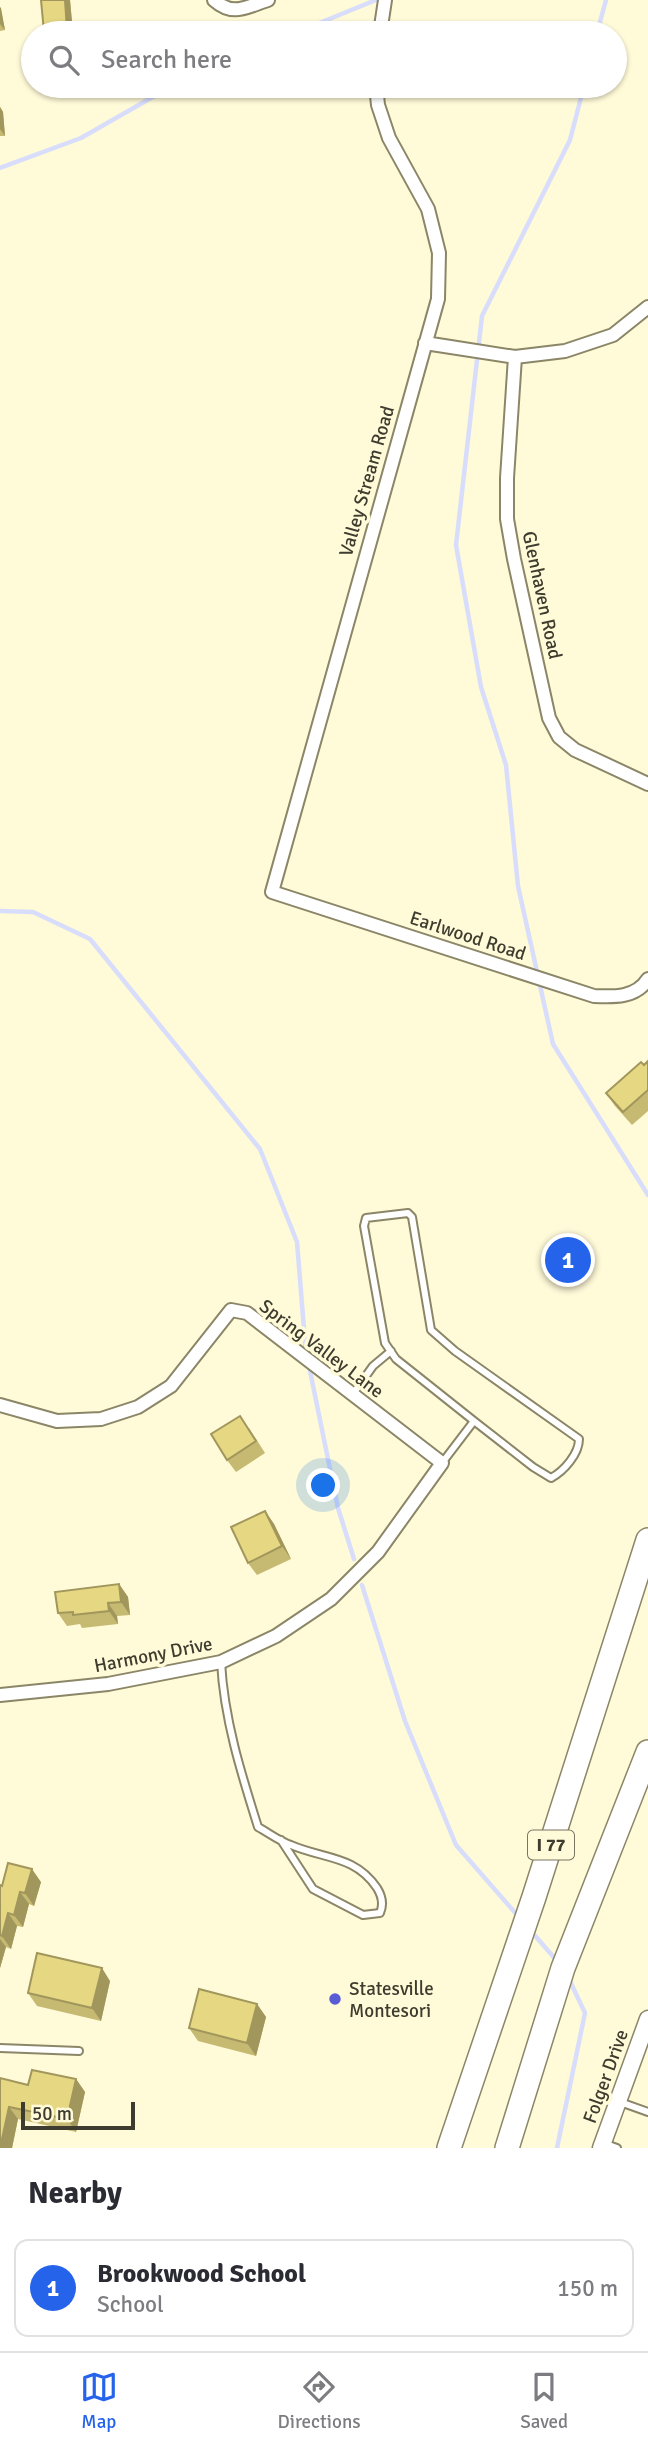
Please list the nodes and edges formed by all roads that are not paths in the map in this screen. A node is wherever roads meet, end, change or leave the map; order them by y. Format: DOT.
graph roads {
  1 [pos="214,0"];
  2 [pos="268,0"];
  3 [pos="385,0"];
  4 [pos="382,21"];
  5 [pos="377,98"];
  6 [pos="648,307"];
  7 [pos="425,343"];
  8 [pos="515,357"];
  9 [pos="648,784"];
  10 [pos="272,892"];
  11 [pos="648,979"];
  12 [pos="391,1351"];
  13 [pos="353,1395"];
  14 [pos="0,1405"];
  15 [pos="474,1420"];
  16 [pos="442,1463"];
  17 [pos="648,1540"];
  18 [pos="220,1662"];
  19 [pos="0,1695"];
  20 [pos="648,1752"];
  21 [pos="281,1840"];
  22 [pos="648,2019"];
  23 [pos="0,2048"];
  24 [pos="79,2051"];
  25 [pos="618,2101"];
  26 [pos="648,2112"];
  27 [pos="607,2146"];
  28 [pos="449,2148"];
  29 [pos="507,2148"];
  1 -- 2 [label="street"];
  3 -- 4 [label="street"];
  5 -- 7 [label="street, Valley Stream Road"];
  6 -- 8 [label="street"];
  7 -- 8 [label="street"];
  7 -- 10 [label="street, Valley Stream Road"];
  8 -- 9 [label="street, Glenhaven Road"];
  10 -- 11 [label="street, Earlwood Road"];
  12 -- 13 [label="lane"];
  12 -- 15 [label="lane"];
  12 -- 15 [label="lane"];
  13 -- 14 [label="street, Spring Valley Lane"];
  13 -- 16 [label="street, Spring Valley Lane"];
  15 -- 16 [label="lane"];
  16 -- 18 [label="street, Harmony Drive"];
  17 -- 28 [label="highway, I 77"];
  18 -- 19 [label="street, Harmony Drive"];
  18 -- 21 [label="lane"];
  20 -- 29 [label="highway"];
  21 -- 21 [label="lane"];
  22 -- 25 [label="street, Folger Drive"];
  23 -- 24 [label="lane"];
  25 -- 26 [label="lane"];
  25 -- 27 [label="street, Folger Drive"];
}
